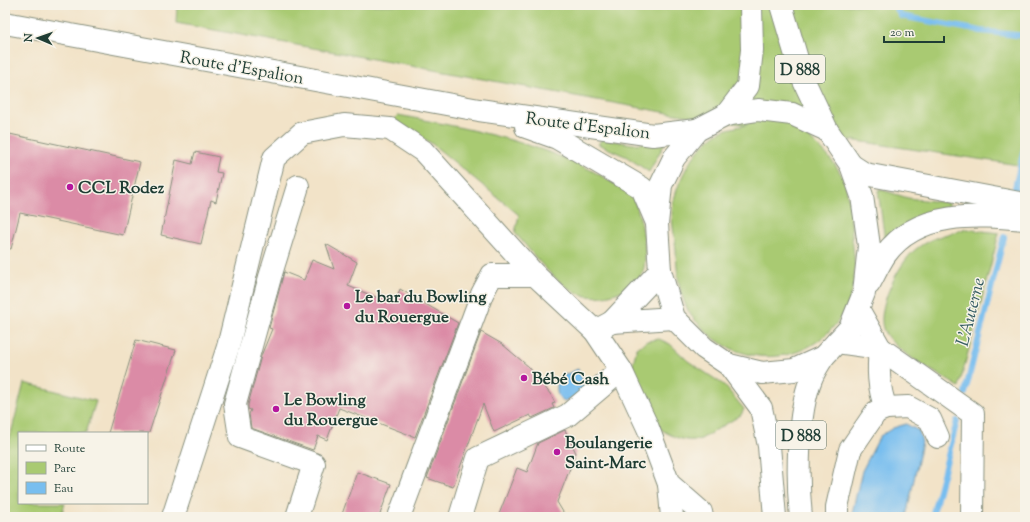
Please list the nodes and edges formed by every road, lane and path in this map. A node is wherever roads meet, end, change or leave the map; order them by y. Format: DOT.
graph roads {
  1 [pos="751,5"];
  2 [pos="781,5"];
  3 [pos="5,23"];
  4 [pos="479,110"];
  5 [pos="726,115"];
  6 [pos="697,130"];
  7 [pos="827,130"];
  8 [pos="851,165"];
  9 [pos="298,186"];
  10 [pos="1025,204"];
  11 [pos="1025,218"];
  12 [pos="657,224"];
  13 [pos="660,271"];
  14 [pos="535,275"];
  15 [pos="861,301"];
  16 [pos="674,318"];
  17 [pos="604,327"];
  18 [pos="880,348"];
  19 [pos="830,349"];
  20 [pos="729,365"];
  21 [pos="621,370"];
  22 [pos="886,408"];
  23 [pos="938,437"];
  24 [pos="669,484"];
  25 [pos="173,517"];
  26 [pos="298,517"];
  27 [pos="399,517"];
  28 [pos="460,517"];
  29 [pos="672,517"];
  30 [pos="702,517"];
  31 [pos="775,517"];
  32 [pos="801,517"];
  33 [pos="837,517"];
  34 [pos="972,517"];
  1 -- 5 [label="main road, D 888"];
  2 -- 7 [label="main road, D 888"];
  3 -- 4 [label="main road, Route d'Espalion"];
  4 -- 6 [label="main road, Route d'Espalion"];
  4 -- 12 [label="main road, Route d'Espalion"];
  5 -- 6 [label="main road"];
  5 -- 7 [label="main road"];
  6 -- 12 [label="main road"];
  7 -- 8 [label="main road"];
  8 -- 10 [label="main road"];
  8 -- 15 [label="main road"];
  9 -- 26 [label="main road"];
  11 -- 15 [label="main road"];
  12 -- 13 [label="main road"];
  13 -- 16 [label="main road"];
  13 -- 17 [label="main road"];
  14 -- 17 [label="main road"];
  14 -- 25 [label="main road"];
  14 -- 27 [label="main road"];
  15 -- 18 [label="main road"];
  15 -- 19 [label="main road"];
  16 -- 17 [label="main road"];
  16 -- 20 [label="main road"];
  17 -- 21 [label="main road"];
  18 -- 19 [label="main road"];
  18 -- 22 [label="main road"];
  18 -- 34 [label="main road"];
  19 -- 20 [label="main road"];
  19 -- 32 [label="main road, D 888"];
  20 -- 31 [label="main road, D 888"];
  21 -- 24 [label="main road"];
  21 -- 28 [label="main road"];
  22 -- 23 [label="main road"];
  22 -- 33 [label="main road"];
  24 -- 29 [label="main road"];
  24 -- 30 [label="main road"];
}
